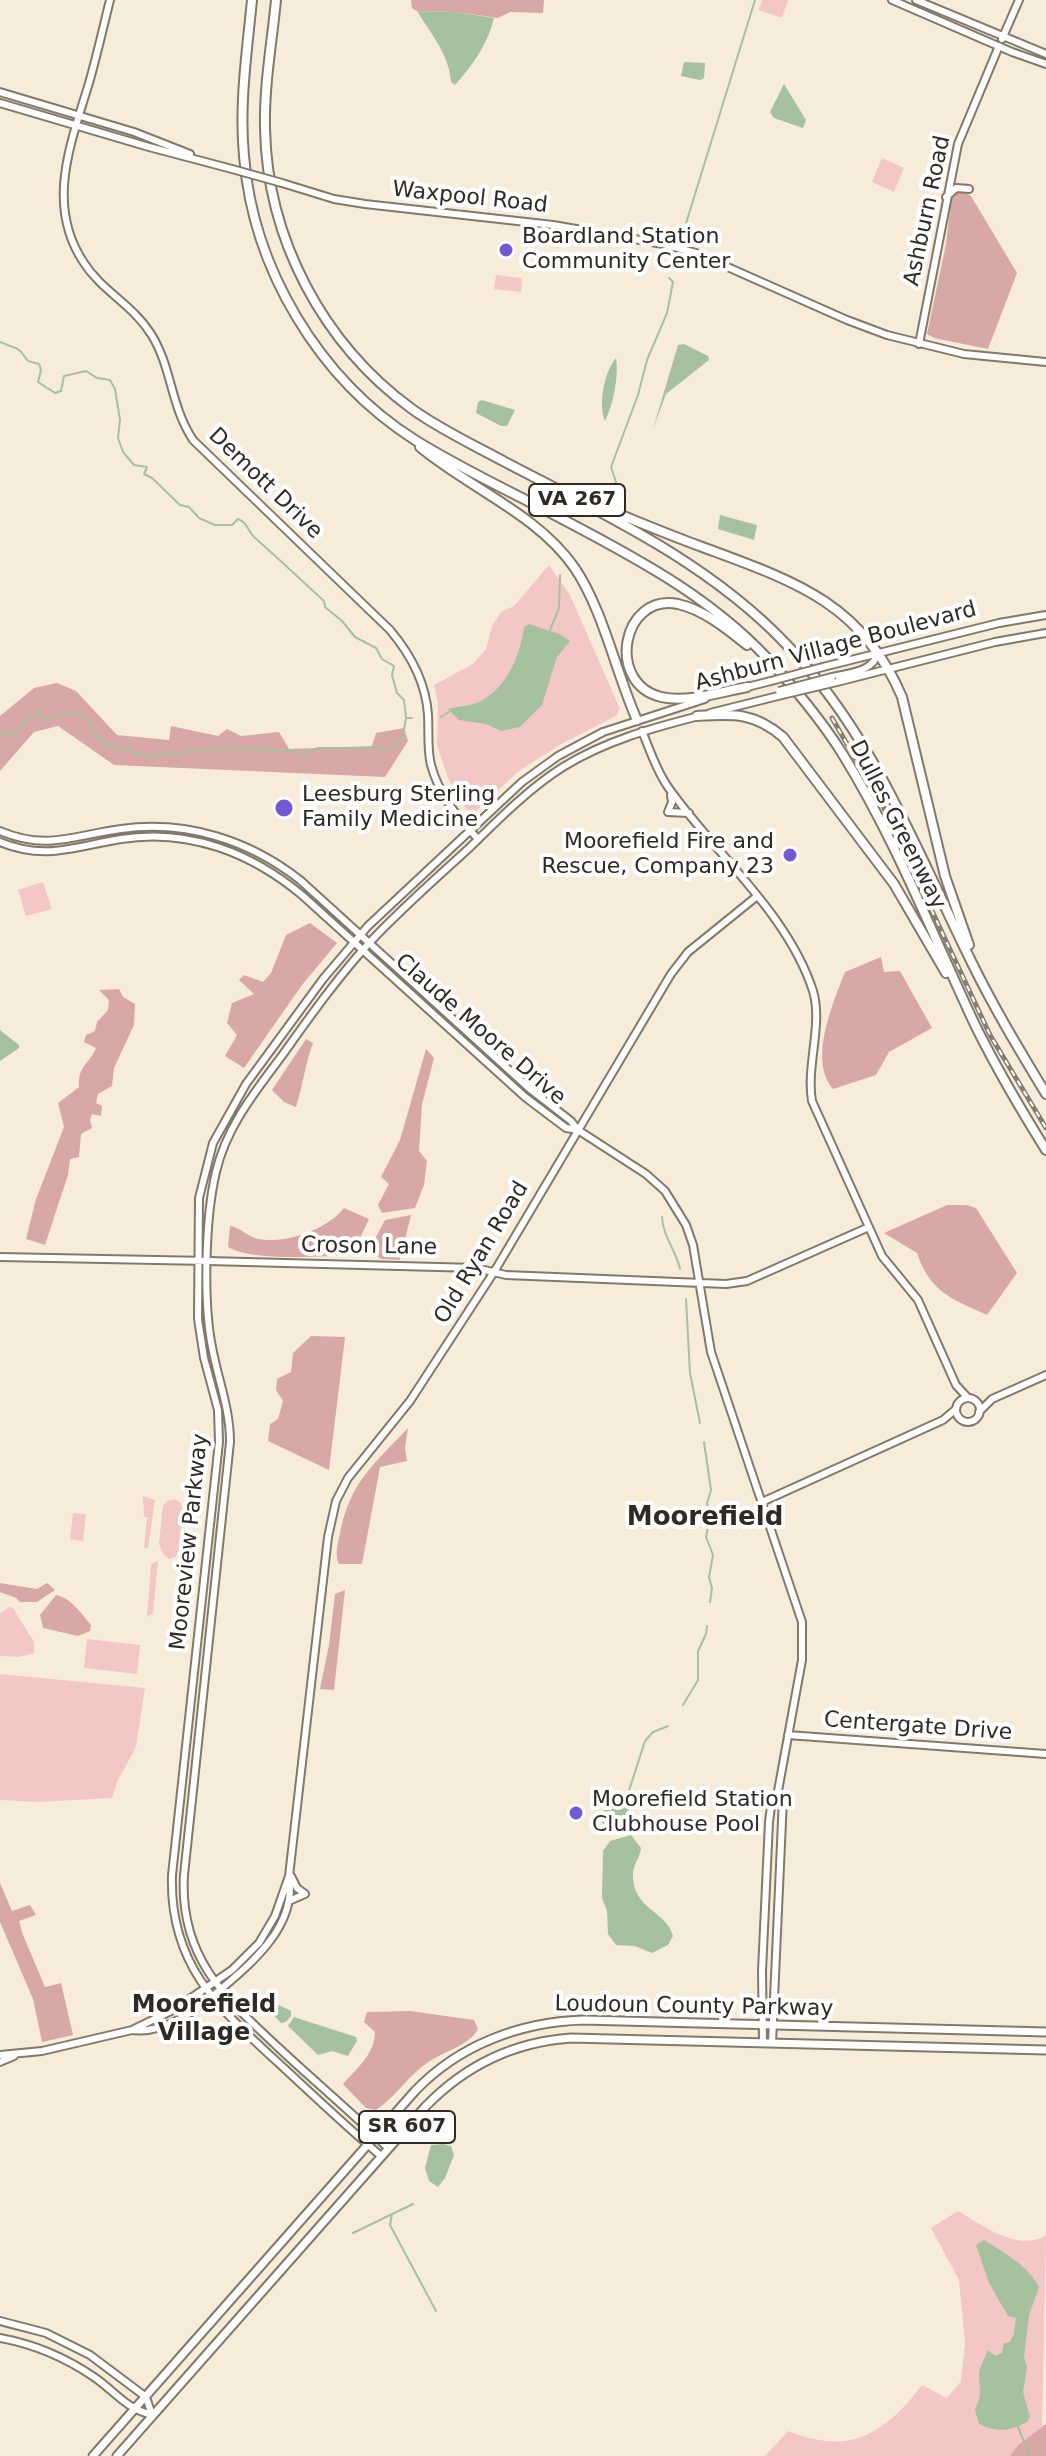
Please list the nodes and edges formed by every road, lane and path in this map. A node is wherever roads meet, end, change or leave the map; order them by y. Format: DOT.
graph roads {
  1 [pos="110,0"];
  2 [pos="252,0"];
  3 [pos="276,0"];
  4 [pos="892,0"];
  5 [pos="916,0"];
  6 [pos="1019,0"];
  7 [pos="1003,37"];
  8 [pos="999,46"];
  9 [pos="1046,54"];
  10 [pos="1046,64"];
  11 [pos="0,92"];
  12 [pos="0,103"];
  13 [pos="80,115"];
  14 [pos="77,126"];
  15 [pos="209,162"];
  16 [pos="969,189"];
  17 [pos="946,197"];
  18 [pos="919,344"];
  19 [pos="1046,362"];
  20 [pos="389,421"];
  21 [pos="553,487"];
  22 [pos="1046,615"];
  23 [pos="1046,633"];
  24 [pos="878,653"];
  25 [pos="777,669"];
  26 [pos="890,669"];
  27 [pos="834,680"];
  28 [pos="747,687"];
  29 [pos="697,716"];
  30 [pos="637,720"];
  31 [pos="642,731"];
  32 [pos="669,787"];
  33 [pos="689,813"];
  34 [pos="470,830"];
  35 [pos="0,831"];
  36 [pos="478,839"];
  37 [pos="0,842"];
  38 [pos="756,897"];
  39 [pos="361,935"];
  40 [pos="353,943"];
  41 [pos="369,943"];
  42 [pos="363,951"];
  43 [pos="980,980"];
  44 [pos="976,1025"];
  45 [pos="1046,1094"];
  46 [pos="578,1130"];
  47 [pos="1046,1150"];
  48 [pos="869,1227"];
  49 [pos="0,1257"];
  50 [pos="197,1261"];
  51 [pos="208,1261"];
  52 [pos="494,1272"];
  53 [pos="700,1283"];
  54 [pos="1046,1375"];
  55 [pos="956,1385"];
  56 [pos="971,1399"];
  57 [pos="992,1399"];
  58 [pos="956,1408"];
  59 [pos="979,1412"];
  60 [pos="943,1420"];
  61 [pos="961,1420"];
  62 [pos="762,1502"];
  63 [pos="788,1735"];
  64 [pos="1046,1754"];
  65 [pos="778,1791"];
  66 [pos="289,1874"];
  67 [pos="287,1904"];
  68 [pos="764,1939"];
  69 [pos="774,1964"];
  70 [pos="214,1982"];
  71 [pos="204,1989"];
  72 [pos="219,1990"];
  73 [pos="211,1997"];
  74 [pos="763,2024"];
  75 [pos="773,2025"];
  76 [pos="132,2030"];
  77 [pos="1046,2032"];
  78 [pos="763,2042"];
  79 [pos="772,2043"];
  80 [pos="1046,2050"];
  81 [pos="0,2055"];
  82 [pos="14,2056"];
  83 [pos="0,2062"];
  84 [pos="375,2135"];
  85 [pos="367,2145"];
  86 [pos="388,2148"];
  87 [pos="381,2156"];
  88 [pos="0,2321"];
  89 [pos="0,2338"];
  90 [pos="146,2397"];
  91 [pos="134,2410"];
  92 [pos="152,2415"];
  93 [pos="93,2456"];
  94 [pos="117,2456"];
  1 -- 13 [label="street, Demott Drive"];
  2 -- 20 [label="highway, Dulles Greenway / VA 267"];
  3 -- 21 [label="highway, Dulles Greenway / VA 267"];
  4 -- 8 [label="street"];
  5 -- 7 [label="street"];
  6 -- 7 [label="street, Ashburn Road"];
  7 -- 8 [label="street, Ashburn Road"];
  7 -- 9 [label="street"];
  8 -- 10 [label="street"];
  8 -- 17 [label="street, Ashburn Road"];
  11 -- 13 [label="street, Waxpool Road"];
  12 -- 14 [label="street, Waxpool Road"];
  13 -- 14 [label="street, Demott Drive"];
  13 -- 15 [label="street, Waxpool Road"];
  14 -- 15 [label="street, Waxpool Road"];
  14 -- 34 [label="street, Demott Drive"];
  15 -- 18 [label="street, Waxpool Road, bridge"];
  16 -- 17 [label="street"];
  17 -- 18 [label="street, Ashburn Road"];
  18 -- 19 [label="street, Waxpool Road"];
  20 -- 25 [label="highway, Dulles Greenway / VA 267"];
  20 -- 30 [label="highway"];
  21 -- 24 [label="highway"];
  21 -- 43 [label="highway, Dulles Greenway / VA 267"];
  22 -- 24 [label="street, Ashburn Village Boulevard"];
  23 -- 26 [label="street, Ashburn Village Boulevard"];
  24 -- 26 [label="highway"];
  24 -- 27 [label="street"];
  24 -- 28 [label="street, Ashburn Village Boulevard, bridge"];
  25 -- 28 [label="highway"];
  25 -- 44 [label="highway, Dulles Greenway / VA 267"];
  26 -- 27 [label="street, Ashburn Village Boulevard"];
  26 -- 43 [label="highway"];
  27 -- 29 [label="street, Ashburn Village Boulevard, bridge"];
  28 -- 30 [label="street, Ashburn Village Boulevard"];
  29 -- 31 [label="street, Ashburn Village Boulevard"];
  29 -- 44 [label="highway"];
  30 -- 31 [label="street"];
  30 -- 34 [label="street, Mooreview Parkway"];
  31 -- 32 [label="street"];
  31 -- 36 [label="street, Mooreview Parkway"];
  32 -- 33 [label="street"];
  32 -- 33 [label="street"];
  33 -- 38 [label="street"];
  34 -- 36 [label="street, Demott Drive"];
  34 -- 39 [label="street, Mooreview Parkway"];
  35 -- 39 [label="street, Claude Moore Drive"];
  36 -- 41 [label="street, Mooreview Parkway"];
  37 -- 40 [label="street, Claude Moore Drive"];
  38 -- 46 [label="street, Old Ryan Road"];
  38 -- 48 [label="street"];
  39 -- 40 [label="street, Mooreview Parkway"];
  39 -- 41 [label="street, Claude Moore Drive"];
  40 -- 42 [label="street, Claude Moore Drive"];
  40 -- 50 [label="street, Mooreview Parkway"];
  41 -- 42 [label="street, Mooreview Parkway"];
  41 -- 46 [label="street, Claude Moore Drive"];
  42 -- 46 [label="street, Claude Moore Drive"];
  42 -- 51 [label="street, Mooreview Parkway"];
  43 -- 45 [label="highway, Dulles Greenway / VA 267"];
  44 -- 47 [label="highway, Dulles Greenway / VA 267"];
  46 -- 52 [label="street, Old Ryan Road"];
  46 -- 53 [label="street, Claude Moore Drive"];
  48 -- 53 [label="street, Croson Lane"];
  48 -- 55 [label="street"];
  49 -- 50 [label="street, Croson Lane"];
  50 -- 51 [label="street, Croson Lane"];
  50 -- 71 [label="street, Mooreview Parkway"];
  51 -- 52 [label="street, Croson Lane"];
  51 -- 70 [label="street, Mooreview Parkway"];
  52 -- 53 [label="street, Croson Lane"];
  52 -- 66 [label="street, Old Ryan Road"];
  53 -- 62 [label="street, Claude Moore Drive"];
  54 -- 57 [label="street"];
  55 -- 56 [label="street"];
  55 -- 58 [label="street"];
  56 -- 57 [label="street"];
  56 -- 58 [label="street"];
  56 -- 59 [label="street"];
  57 -- 59 [label="street"];
  58 -- 60 [label="street"];
  58 -- 61 [label="street"];
  59 -- 61 [label="street"];
  60 -- 61 [label="street"];
  60 -- 62 [label="street"];
  62 -- 63 [label="street, Claude Moore Drive"];
  63 -- 64 [label="street, Centergate Drive"];
  63 -- 65 [label="street, Claude Moore Drive"];
  65 -- 68 [label="street, Claude Moore Drive"];
  65 -- 69 [label="street, Claude Moore Drive"];
  66 -- 67 [label="street, Old Ryan Road"];
  66 -- 67 [label="street"];
  66 -- 70 [label="street, Old Ryan Road"];
  67 -- 72 [label="street, Old Ryan Road"];
  68 -- 69 [label="street"];
  68 -- 74 [label="street, Claude Moore Drive"];
  69 -- 75 [label="street, Claude Moore Drive"];
  70 -- 71 [label="street, Old Ryan Road"];
  70 -- 72 [label="street, Mooreview Parkway"];
  71 -- 73 [label="street, Mooreview Parkway"];
  71 -- 76 [label="street, Old Ryan Road"];
  72 -- 73 [label="street, Old Ryan Road"];
  72 -- 84 [label="street, Mooreview Parkway"];
  73 -- 76 [label="street, Old Ryan Road"];
  73 -- 85 [label="street, Mooreview Parkway"];
  74 -- 75 [label="main road, Loudoun County Parkway / SR 607"];
  74 -- 78 [label="street, Claude Moore Drive"];
  74 -- 84 [label="main road, Loudoun County Parkway / SR 607"];
  75 -- 77 [label="main road, Loudoun County Parkway / SR 607"];
  75 -- 79 [label="street, Claude Moore Drive"];
  76 -- 82 [label="street, Old Ryan Road"];
  78 -- 79 [label="main road, Loudoun County Parkway / SR 607"];
  78 -- 86 [label="main road, Loudoun County Parkway / SR 607"];
  79 -- 80 [label="main road, Loudoun County Parkway / SR 607"];
  81 -- 82 [label="street, Old Ryan Road"];
  82 -- 83 [label="street, Old Ryan Road"];
  84 -- 85 [label="main road, Loudoun County Parkway / SR 607"];
  84 -- 86 [label="street, Mooreview Parkway"];
  85 -- 87 [label="street, Mooreview Parkway"];
  85 -- 90 [label="main road, Loudoun County Parkway / SR 607"];
  86 -- 87 [label="main road, Loudoun County Parkway / SR 607"];
  87 -- 92 [label="main road, Loudoun County Parkway / SR 607"];
  88 -- 90 [label="street"];
  89 -- 91 [label="street"];
  90 -- 91 [label="main road, Loudoun County Parkway / SR 607"];
  90 -- 92 [label="street"];
  91 -- 92 [label="street"];
  91 -- 93 [label="main road, Loudoun County Parkway / SR 607"];
  92 -- 94 [label="main road, Loudoun County Parkway / SR 607"];
}
